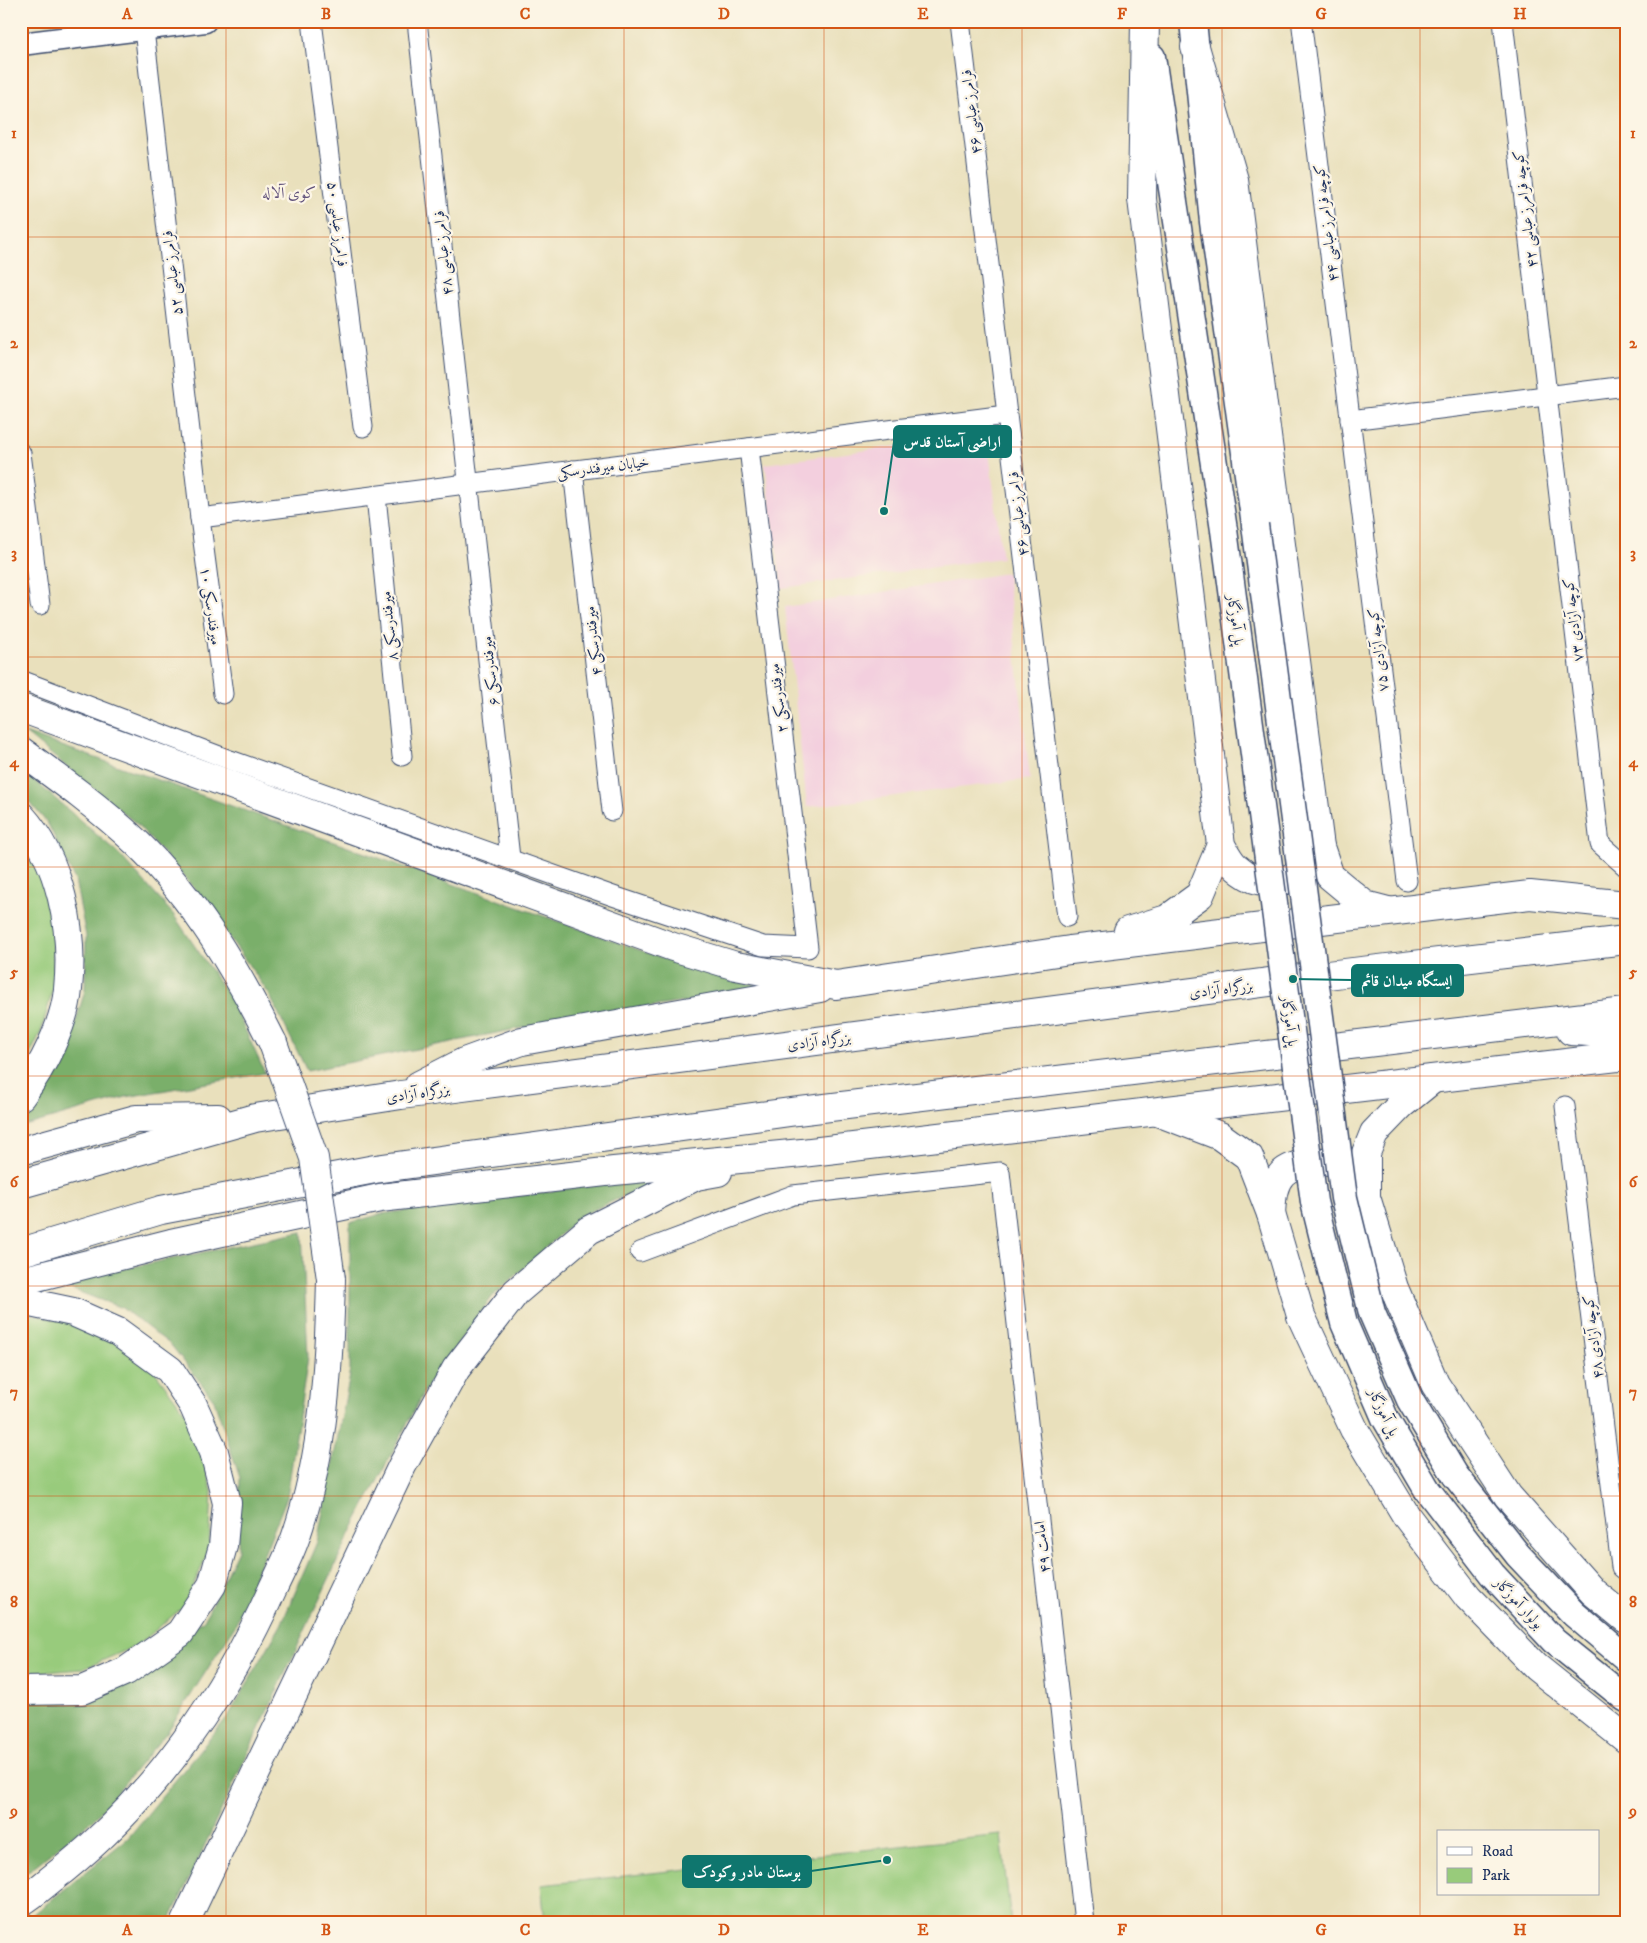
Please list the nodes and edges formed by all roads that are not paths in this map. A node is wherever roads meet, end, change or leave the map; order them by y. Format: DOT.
graph roads {
  1 [pos="205,21"];
  2 [pos="312,21"];
  3 [pos="417,21"];
  4 [pos="960,21"];
  5 [pos="1145,21"];
  6 [pos="1503,21"];
  7 [pos="143,25"];
  8 [pos="1302,26"];
  9 [pos="1194,34"];
  10 [pos="21,44"];
  11 [pos="1626,386"];
  12 [pos="1547,396"];
  13 [pos="1006,415"];
  14 [pos="1350,420"];
  15 [pos="363,427"];
  16 [pos="749,448"];
  17 [pos="21,453"];
  18 [pos="573,470"];
  19 [pos="469,484"];
  20 [pos="376,496"];
  21 [pos="200,518"];
  22 [pos="40,605"];
  23 [pos="21,680"];
  24 [pos="223,694"];
  25 [pos="21,708"];
  26 [pos="21,751"];
  27 [pos="402,756"];
  28 [pos="612,811"];
  29 [pos="21,816"];
  30 [pos="1221,845"];
  31 [pos="1320,847"];
  32 [pos="510,858"];
  33 [pos="1626,867"];
  34 [pos="1407,880"];
  35 [pos="1626,898"];
  36 [pos="1598,902"];
  37 [pos="1626,905"];
  38 [pos="1394,912"];
  39 [pos="1067,917"];
  40 [pos="1626,940"];
  41 [pos="1070,950"];
  42 [pos="836,986"];
  43 [pos="1626,1012"];
  44 [pos="1505,1027"];
  45 [pos="1626,1034"];
  46 [pos="1626,1056"];
  47 [pos="1433,1079"];
  48 [pos="401,1094"];
  49 [pos="21,1096"];
  50 [pos="1565,1106"];
  51 [pos="1157,1112"];
  52 [pos="255,1118"];
  53 [pos="21,1151"];
  54 [pos="802,1154"];
  55 [pos="21,1184"];
  56 [pos="1366,1197"];
  57 [pos="1271,1214"];
  58 [pos="21,1252"];
  59 [pos="640,1252"];
  60 [pos="21,1281"];
  61 [pos="21,1301"];
  62 [pos="1428,1491"];
  63 [pos="1623,1569"];
  64 [pos="1626,1618"];
  65 [pos="1626,1658"];
  66 [pos="21,1691"];
  67 [pos="1626,1699"];
  68 [pos="1626,1739"];
  69 [pos="21,1902"];
  70 [pos="185,1922"];
  71 [pos="1084,1922"];
  1 -- 7 [label="street"];
  2 -- 15 [label="street, فرامرز عباسی ۵۰"];
  3 -- 19 [label="street, فرامرز عباسی ۴۸"];
  4 -- 13 [label="street, فرامرز عباسی ۴۶"];
  5 -- 30 [label="highway"];
  5 -- 62 [label="main road, پل آموزگار, bridge"];
  6 -- 12 [label="street, کوچه فرامرز عباسی ۴۲"];
  7 -- 10 [label="street"];
  7 -- 21 [label="street, فرامرز عباسی ۵۲"];
  8 -- 14 [label="street, کوچه فرامرز عباسی ۴۴"];
  9 -- 31 [label="highway"];
  9 -- 65 [label="main road, پل آموزگار, bridge"];
  11 -- 12 [label="street"];
  12 -- 14 [label="street"];
  12 -- 33 [label="street, کوچه آزادی ۷۳"];
  13 -- 16 [label="street, خیابان میرفندرسکی"];
  13 -- 39 [label="street, فرامرز عباسی ۴۶"];
  14 -- 34 [label="street, کوچه آزادی ۷۵"];
  16 -- 18 [label="street, خیابان میرفندرسکی"];
  16 -- 32 [label="street, میرفندرسکی ۲"];
  17 -- 22 [label="street"];
  18 -- 19 [label="street, خیابان میرفندرسکی"];
  18 -- 28 [label="street, میرفندرسکی ۴"];
  19 -- 20 [label="street, خیابان میرفندرسکی"];
  19 -- 32 [label="street, میرفندرسکی ۶"];
  20 -- 21 [label="street, خیابان میرفندرسکی"];
  20 -- 27 [label="street, میرفندرسکی ۸"];
  21 -- 24 [label="street, میرفندرسکی ۱۰"];
  23 -- 32 [label="street"];
  25 -- 42 [label="highway"];
  26 -- 69 [label="highway, bridge"];
  29 -- 49 [label="highway"];
  30 -- 31 [label="highway"];
  30 -- 41 [label="highway"];
  31 -- 38 [label="highway"];
  35 -- 36 [label="highway"];
  36 -- 37 [label="highway"];
  36 -- 38 [label="highway"];
  38 -- 41 [label="highway"];
  40 -- 48 [label="highway, بزرگراه آزادی"];
  41 -- 42 [label="highway"];
  42 -- 48 [label="highway"];
  43 -- 44 [label="highway"];
  44 -- 45 [label="highway"];
  44 -- 58 [label="highway"];
  46 -- 47 [label="highway"];
  47 -- 51 [label="highway"];
  47 -- 56 [label="highway"];
  48 -- 52 [label="highway, بزرگراه آزادی"];
  50 -- 63 [label="street, کوچه آزادی ۴۸"];
  51 -- 54 [label="highway"];
  51 -- 57 [label="highway"];
  52 -- 53 [label="highway"];
  52 -- 55 [label="highway, بزرگراه آزادی"];
  54 -- 60 [label="highway"];
  54 -- 70 [label="highway"];
  56 -- 57 [label="highway"];
  56 -- 64 [label="highway"];
  57 -- 68 [label="highway"];
  59 -- 71 [label="street, امامت ۴۹"];
  61 -- 66 [label="highway"];
  62 -- 67 [label="main road, بولوار آموزگار"];
}
